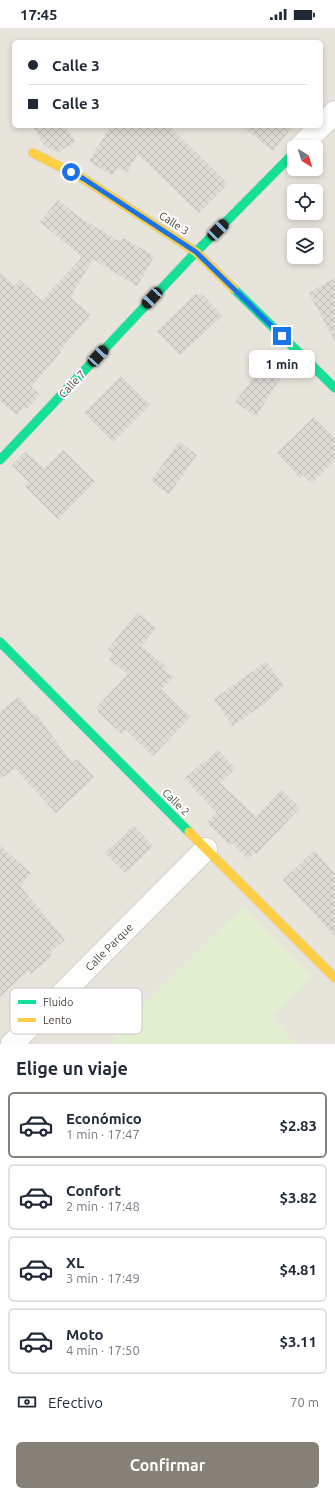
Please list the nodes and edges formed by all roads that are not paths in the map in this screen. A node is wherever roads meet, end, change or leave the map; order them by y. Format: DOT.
graph roads {
  1 [pos="335,112"];
  2 [pos="323,124"];
  3 [pos="319,128"];
  4 [pos="307,140"];
  5 [pos="33,153"];
  6 [pos="287,161"];
  7 [pos="196,252"];
  8 [pos="335,388"];
  9 [pos="0,460"];
  10 [pos="0,642"];
  11 [pos="206,849"];
  12 [pos="335,978"];
  13 [pos="68,988"];
  14 [pos="22,1034"];
  15 [pos="12,1044"];
  1 -- 2 [label="street"];
  3 -- 4 [label="street"];
  5 -- 7 [label="street, Calle 3"];
  6 -- 7 [label="street, Calle 7"];
  7 -- 8 [label="street, Calle 3"];
  7 -- 9 [label="street, Calle 7"];
  10 -- 11 [label="street, Calle 2"];
  11 -- 12 [label="street, Calle 2"];
  11 -- 13 [label="street, Calle Parque"];
  14 -- 15 [label="street, Calle Parque"];
}
